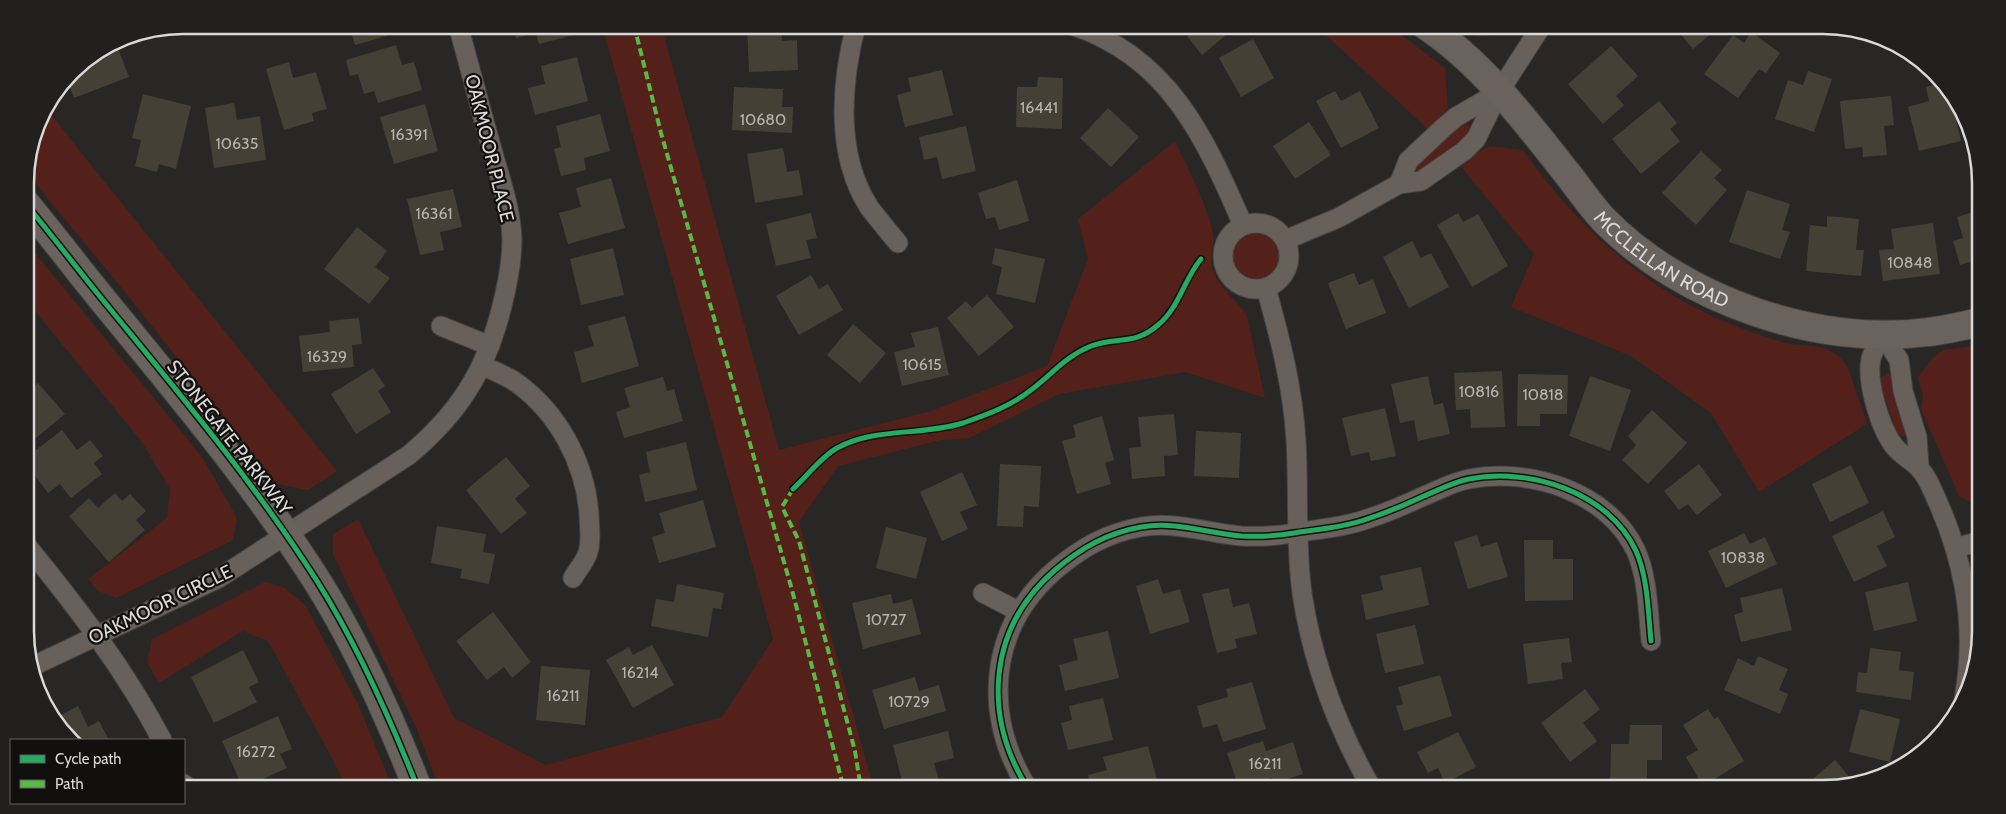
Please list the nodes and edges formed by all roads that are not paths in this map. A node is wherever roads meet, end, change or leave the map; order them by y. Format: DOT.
graph roads {
  1 [pos="460,34"];
  2 [pos="854,34"];
  3 [pos="1095,34"];
  4 [pos="1436,34"];
  5 [pos="1536,34"];
  6 [pos="1499,92"];
  7 [pos="1398,184"];
  8 [pos="34,214"];
  9 [pos="1243,225"];
  10 [pos="1285,240"];
  11 [pos="898,242"];
  12 [pos="1266,288"];
  13 [pos="1972,324"];
  14 [pos="441,326"];
  15 [pos="1882,334"];
  16 [pos="490,346"];
  17 [pos="482,366"];
  18 [pos="1920,466"];
  19 [pos="1297,532"];
  20 [pos="286,535"];
  21 [pos="1972,543"];
  22 [pos="1955,548"];
  23 [pos="34,555"];
  24 [pos="573,578"];
  25 [pos="983,593"];
  26 [pos="1018,611"];
  27 [pos="96,636"];
  28 [pos="1651,641"];
  29 [pos="38,664"];
  30 [pos="1967,671"];
  31 [pos="161,739"];
  32 [pos="414,780"];
  33 [pos="1023,780"];
  34 [pos="1367,780"];
  1 -- 16 [label="street, OAKMOOR PLACE"];
  2 -- 11 [label="street"];
  3 -- 9 [label="street"];
  4 -- 6 [label="street, MCCLELLAN ROAD"];
  5 -- 6 [label="street"];
  6 -- 7 [label="street"];
  6 -- 7 [label="street"];
  6 -- 15 [label="street, MCCLELLAN ROAD"];
  7 -- 10 [label="street"];
  8 -- 20 [label="street, STONEGATE PARKWAY"];
  9 -- 10 [label="street"];
  9 -- 12 [label="street"];
  10 -- 12 [label="street"];
  12 -- 19 [label="street"];
  13 -- 15 [label="street, MCCLELLAN ROAD"];
  14 -- 16 [label="street"];
  15 -- 18 [label="street"];
  15 -- 18 [label="street"];
  16 -- 17 [label="street, OAKMOOR PLACE"];
  17 -- 20 [label="street, OAKMOOR PLACE"];
  17 -- 24 [label="street"];
  18 -- 22 [label="street"];
  19 -- 26 [label="street"];
  19 -- 28 [label="street"];
  19 -- 34 [label="street"];
  20 -- 27 [label="street, OAKMOOR CIRCLE"];
  20 -- 32 [label="street, STONEGATE PARKWAY"];
  21 -- 22 [label="street"];
  22 -- 30 [label="street"];
  23 -- 27 [label="street"];
  25 -- 26 [label="street"];
  26 -- 33 [label="street"];
  27 -- 29 [label="street, OAKMOOR CIRCLE"];
  27 -- 31 [label="street"];
}
